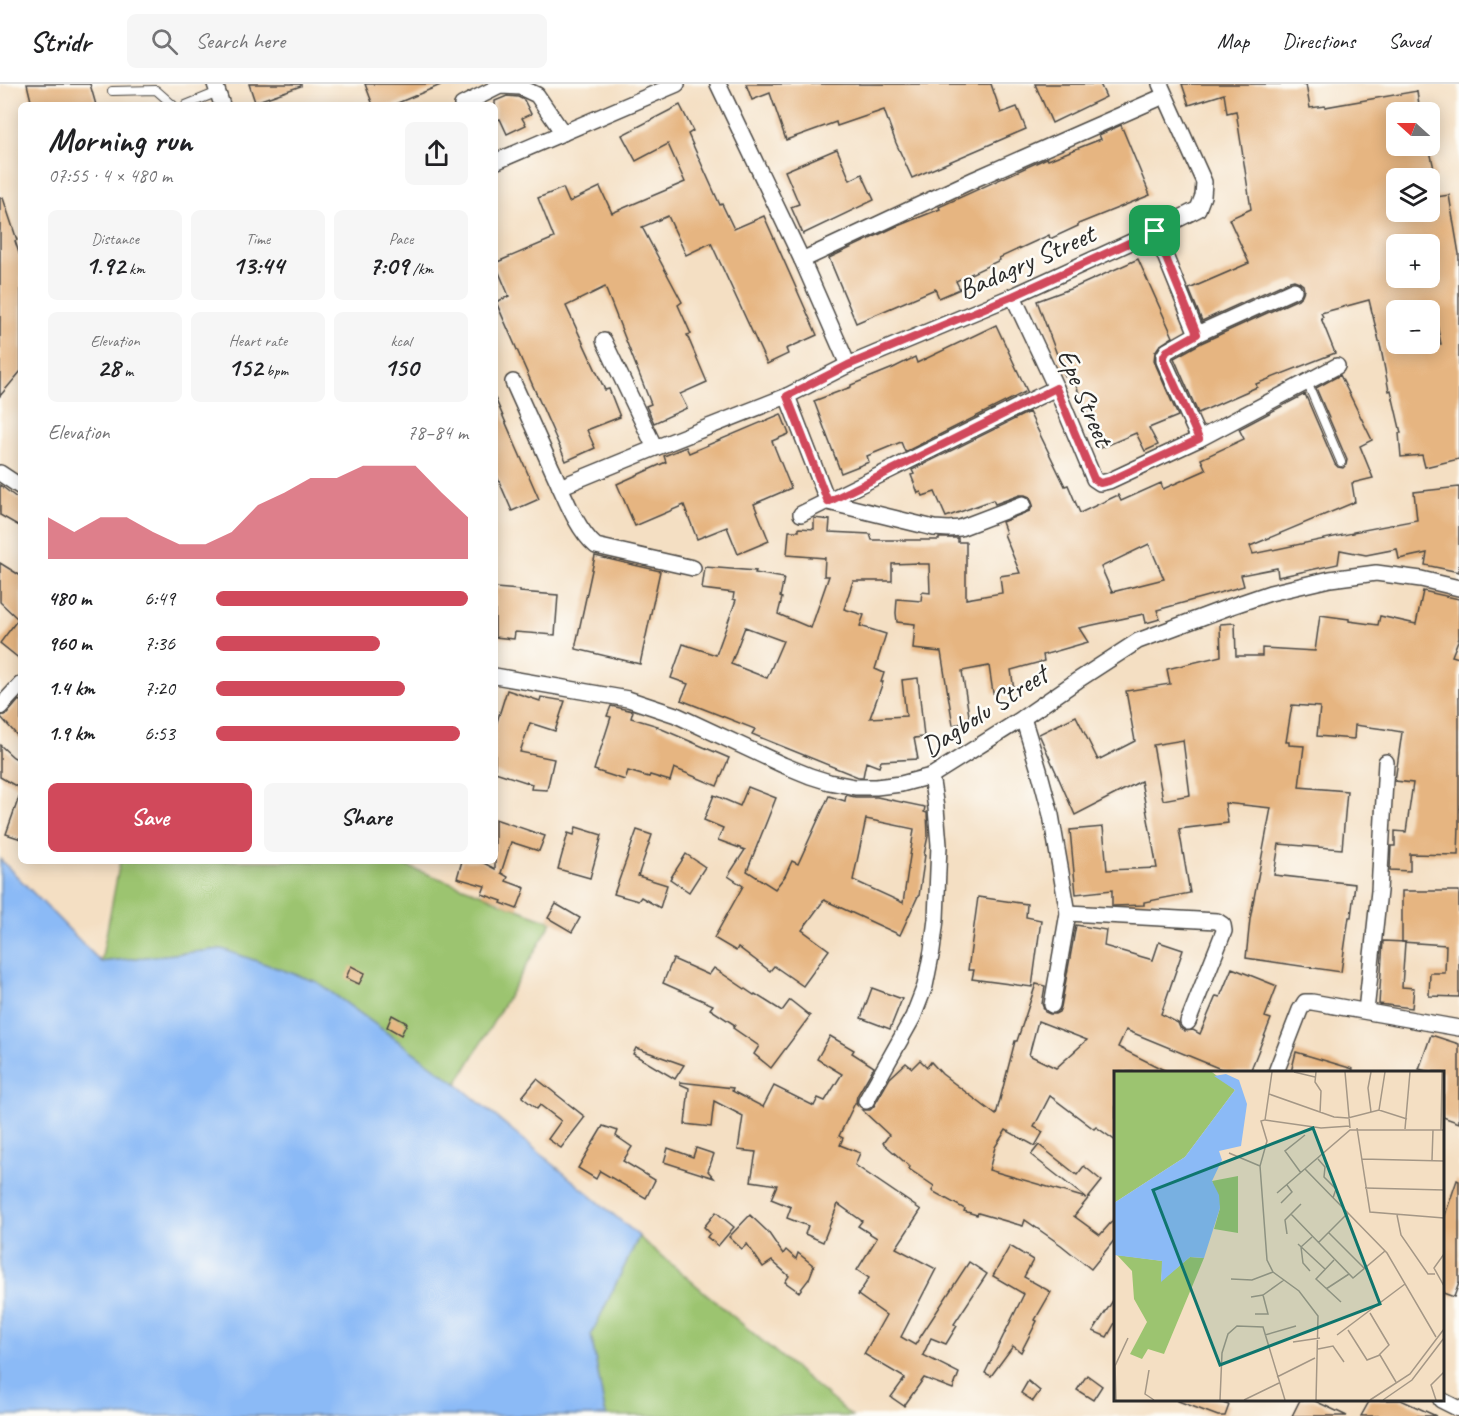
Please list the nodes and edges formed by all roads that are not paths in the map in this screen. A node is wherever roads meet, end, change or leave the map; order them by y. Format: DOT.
graph roads {
  1 [pos="677,84"];
  2 [pos="718,84"];
  3 [pos="1162,90"];
  4 [pos="112,91"];
  5 [pos="219,94"];
  6 [pos="169,102"];
  7 [pos="195,102"];
  8 [pos="468,102"];
  9 [pos="562,133"];
  10 [pos="498,161"];
  11 [pos="1155,231"];
  12 [pos="802,260"];
  13 [pos="1294,290"];
  14 [pos="1013,296"];
  15 [pos="1197,334"];
  16 [pos="604,341"];
  17 [pos="848,365"];
  18 [pos="1337,366"];
  19 [pos="513,382"];
  20 [pos="1306,382"];
  21 [pos="1056,388"];
  22 [pos="787,396"];
  23 [pos="1199,439"];
  24 [pos="655,448"];
  25 [pos="1341,462"];
  26 [pos="0,473"];
  27 [pos="18,485"];
  28 [pos="560,487"];
  29 [pos="828,502"];
  30 [pos="1023,504"];
  31 [pos="801,514"];
  32 [pos="693,568"];
  33 [pos="1459,588"];
  34 [pos="498,677"];
  35 [pos="18,687"];
  36 [pos="0,707"];
  37 [pos="1023,718"];
  38 [pos="1386,762"];
  39 [pos="931,776"];
  40 [pos="1068,913"];
  41 [pos="1053,1005"];
  42 [pos="1366,1011"];
  43 [pos="1188,1022"];
  44 [pos="1459,1028"];
  45 [pos="1276,1071"];
  46 [pos="866,1101"];
  47 [pos="1443,1401"];
  48 [pos="1459,1409"];
  1 -- 9 [label="street"];
  2 -- 12 [label="street"];
  3 -- 11 [label="street, Badagry Street"];
  3 -- 12 [label="street"];
  4 -- 6 [label="lane"];
  5 -- 7 [label="lane"];
  8 -- 9 [label="street"];
  9 -- 10 [label="street"];
  11 -- 14 [label="street, Badagry Street"];
  11 -- 15 [label="street"];
  12 -- 17 [label="street"];
  13 -- 15 [label="street"];
  14 -- 17 [label="street, Badagry Street"];
  14 -- 21 [label="street, Epe Street"];
  15 -- 23 [label="street"];
  16 -- 24 [label="street"];
  17 -- 22 [label="street, Badagry Street"];
  18 -- 20 [label="street"];
  19 -- 28 [label="street"];
  20 -- 23 [label="street"];
  20 -- 25 [label="lane"];
  21 -- 23 [label="street, Epe Street"];
  21 -- 29 [label="street"];
  22 -- 24 [label="street, Badagry Street"];
  22 -- 29 [label="street"];
  24 -- 28 [label="street, Badagry Street"];
  26 -- 27 [label="street"];
  28 -- 32 [label="street"];
  29 -- 30 [label="street"];
  29 -- 31 [label="street"];
  33 -- 37 [label="street, Dagbolu Street"];
  34 -- 39 [label="street, Dagbolu Street"];
  35 -- 36 [label="street"];
  37 -- 39 [label="street, Dagbolu Street"];
  37 -- 40 [label="street"];
  38 -- 42 [label="street"];
  39 -- 46 [label="street"];
  40 -- 41 [label="street"];
  40 -- 43 [label="street"];
  42 -- 44 [label="street"];
  42 -- 45 [label="street"];
  47 -- 48 [label="street"];
}
